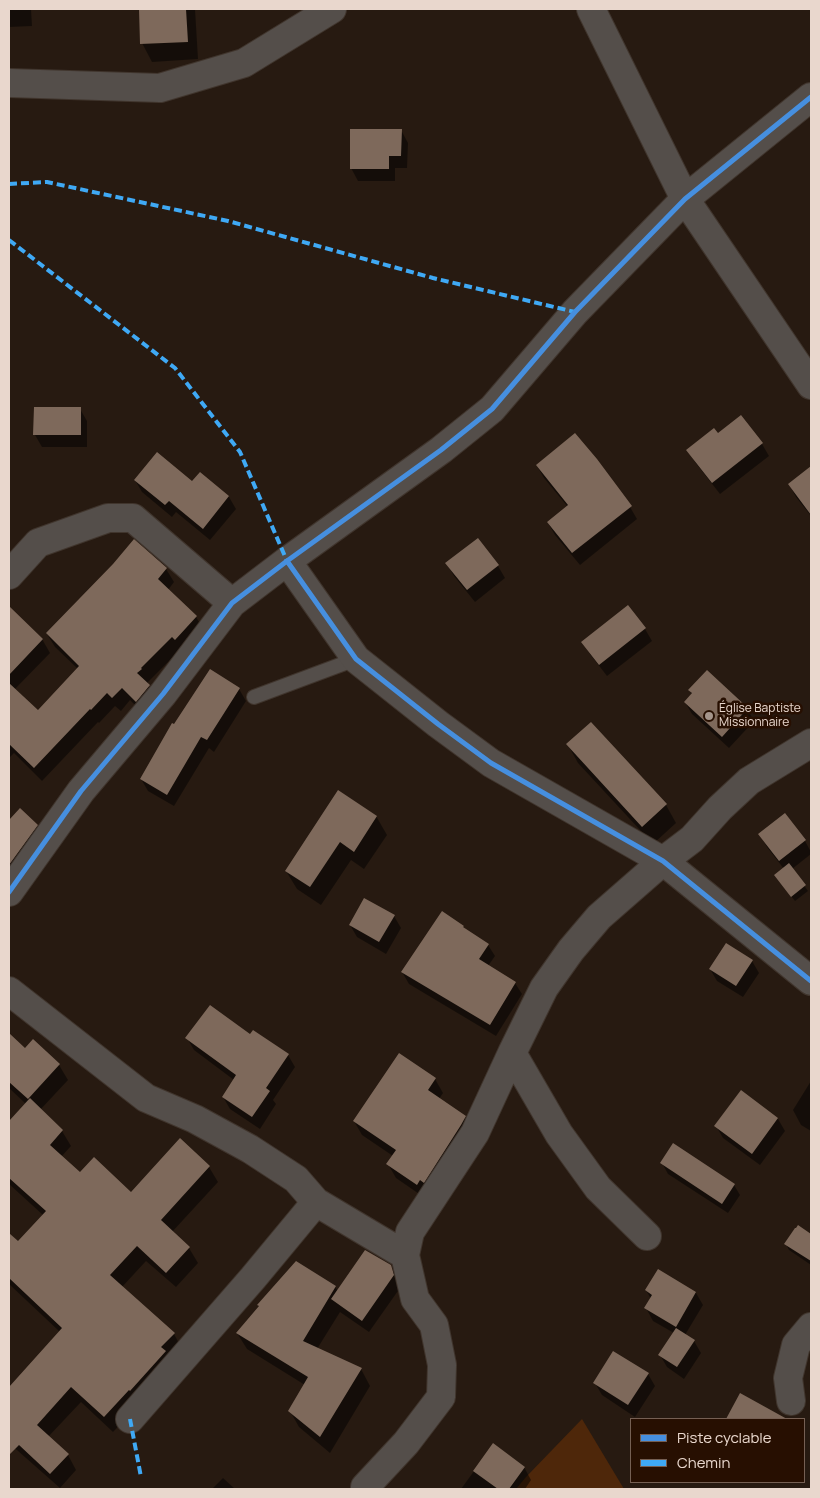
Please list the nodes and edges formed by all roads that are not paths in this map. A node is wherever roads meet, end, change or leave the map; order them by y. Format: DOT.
graph roads {
  1 [pos="332,9"];
  2 [pos="591,9"];
  3 [pos="9,83"];
  4 [pos="811,97"];
  5 [pos="685,199"];
  6 [pos="811,385"];
  7 [pos="287,561"];
  8 [pos="9,575"];
  9 [pos="232,603"];
  10 [pos="356,659"];
  11 [pos="254,697"];
  12 [pos="811,743"];
  13 [pos="663,861"];
  14 [pos="9,892"];
  15 [pos="811,981"];
  16 [pos="9,991"];
  17 [pos="512,1053"];
  18 [pos="316,1202"];
  19 [pos="647,1236"];
  20 [pos="405,1256"];
  21 [pos="811,1327"];
  22 [pos="791,1401"];
  23 [pos="130,1418"];
  24 [pos="365,1489"];
  1 -- 3 [label="street"];
  2 -- 5 [label="street"];
  4 -- 5 [label="street"];
  5 -- 6 [label="street"];
  5 -- 7 [label="street"];
  7 -- 9 [label="street"];
  7 -- 10 [label="street"];
  8 -- 9 [label="street"];
  9 -- 14 [label="street"];
  10 -- 11 [label="lane"];
  10 -- 13 [label="street"];
  12 -- 13 [label="street"];
  13 -- 15 [label="street"];
  13 -- 17 [label="street"];
  16 -- 18 [label="street"];
  17 -- 19 [label="street"];
  17 -- 20 [label="street"];
  18 -- 20 [label="street"];
  18 -- 23 [label="street"];
  20 -- 24 [label="street"];
  21 -- 22 [label="street"];
}
